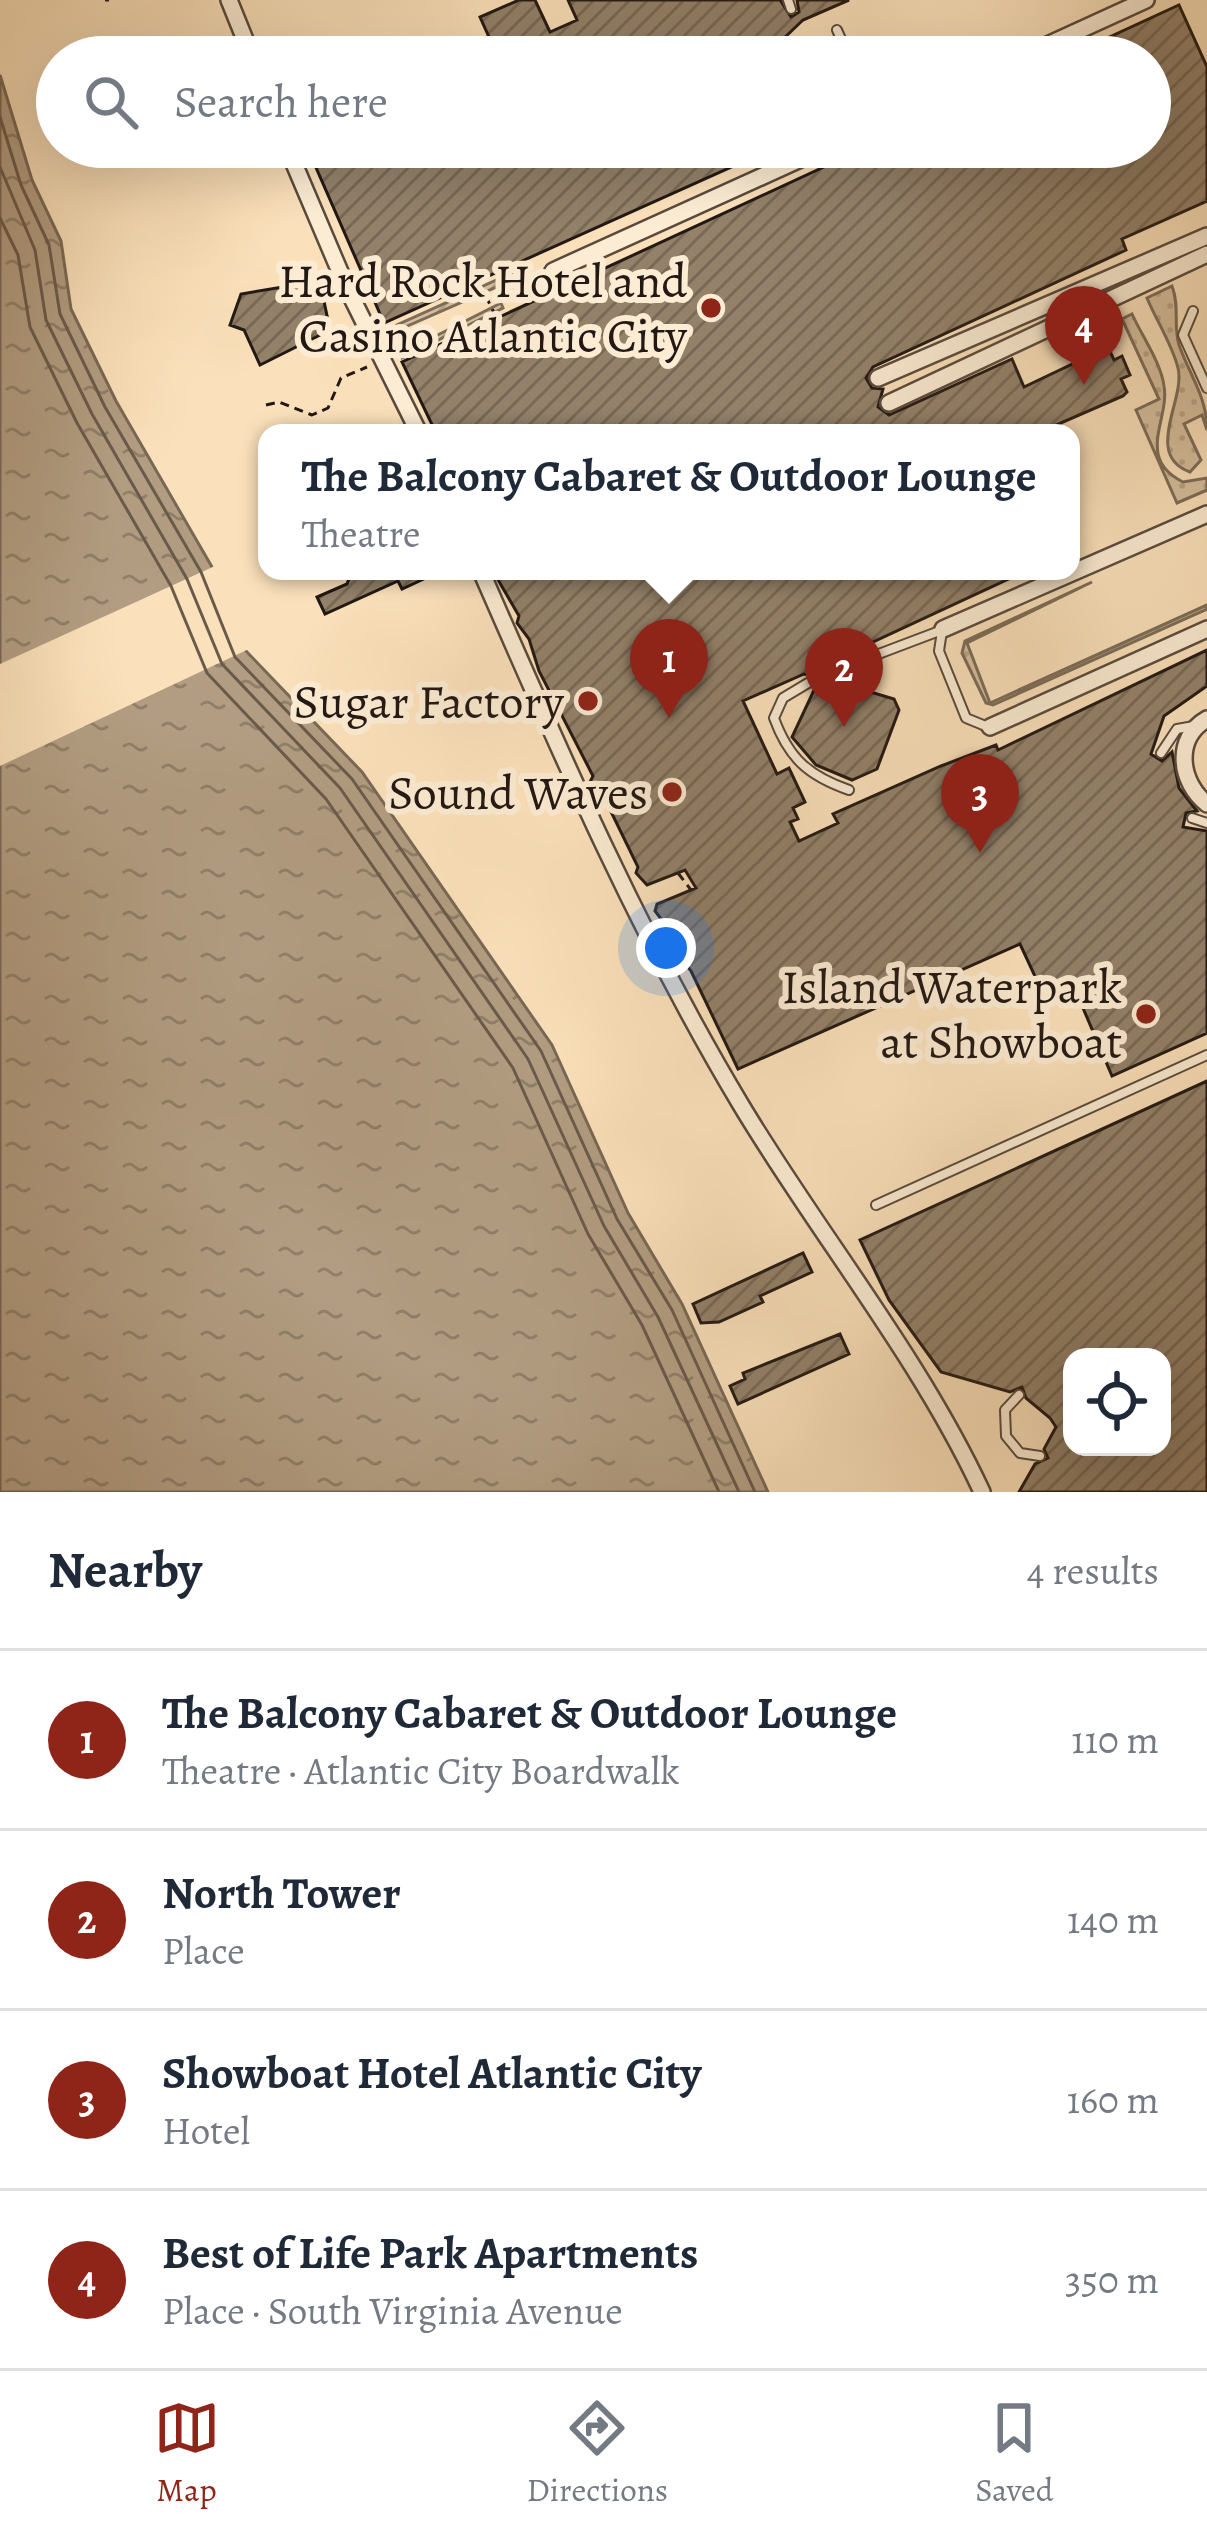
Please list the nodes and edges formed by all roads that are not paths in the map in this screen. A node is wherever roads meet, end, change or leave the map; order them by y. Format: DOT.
graph roads {
  1 [pos="229,0"];
  2 [pos="1146,0"];
  3 [pos="837,30"];
  4 [pos="243,36"];
  5 [pos="840,36"];
  6 [pos="1067,36"];
  7 [pos="296,168"];
  8 [pos="781,168"];
  9 [pos="1207,236"];
  10 [pos="1207,254"];
  11 [pos="1159,258"];
  12 [pos="554,271"];
  13 [pos="1171,271"];
  14 [pos="1192,311"];
  15 [pos="987,330"];
  16 [pos="998,353"];
  17 [pos="878,378"];
  18 [pos="1207,388"];
  19 [pos="889,403"];
  20 [pos="415,424"];
  21 [pos="1207,514"];
  22 [pos="1080,569"];
  23 [pos="485,580"];
  24 [pos="1055,580"];
  25 [pos="943,629"];
  26 [pos="1207,629"];
  27 [pos="831,672"];
  28 [pos="808,683"];
  29 [pos="1201,723"];
  30 [pos="989,727"];
  31 [pos="1161,753"];
  32 [pos="849,790"];
  33 [pos="1207,804"];
  34 [pos="1192,818"];
  35 [pos="1207,823"];
  36 [pos="1207,1055"];
  37 [pos="876,1205"];
  38 [pos="1019,1395"];
  39 [pos="1040,1456"];
  40 [pos="982,1492"];
  1 -- 4 [label="street"];
  2 -- 6 [label="street"];
  3 -- 5 [label="lane"];
  7 -- 20 [label="street"];
  8 -- 12 [label="street"];
  9 -- 11 [label="street"];
  10 -- 13 [label="street"];
  11 -- 13 [label="lane"];
  11 -- 15 [label="street"];
  13 -- 16 [label="street"];
  14 -- 18 [label="lane"];
  15 -- 16 [label="lane"];
  15 -- 17 [label="street"];
  16 -- 19 [label="street"];
  21 -- 22 [label="street"];
  23 -- 40 [label="street"];
  24 -- 25 [label="street"];
  25 -- 27 [label="lane"];
  25 -- 30 [label="lane"];
  26 -- 30 [label="street"];
  28 -- 32 [label="lane"];
  29 -- 31 [label="lane"];
  29 -- 33 [label="street"];
  34 -- 35 [label="lane"];
  36 -- 37 [label="lane"];
  38 -- 39 [label="lane"];
}
